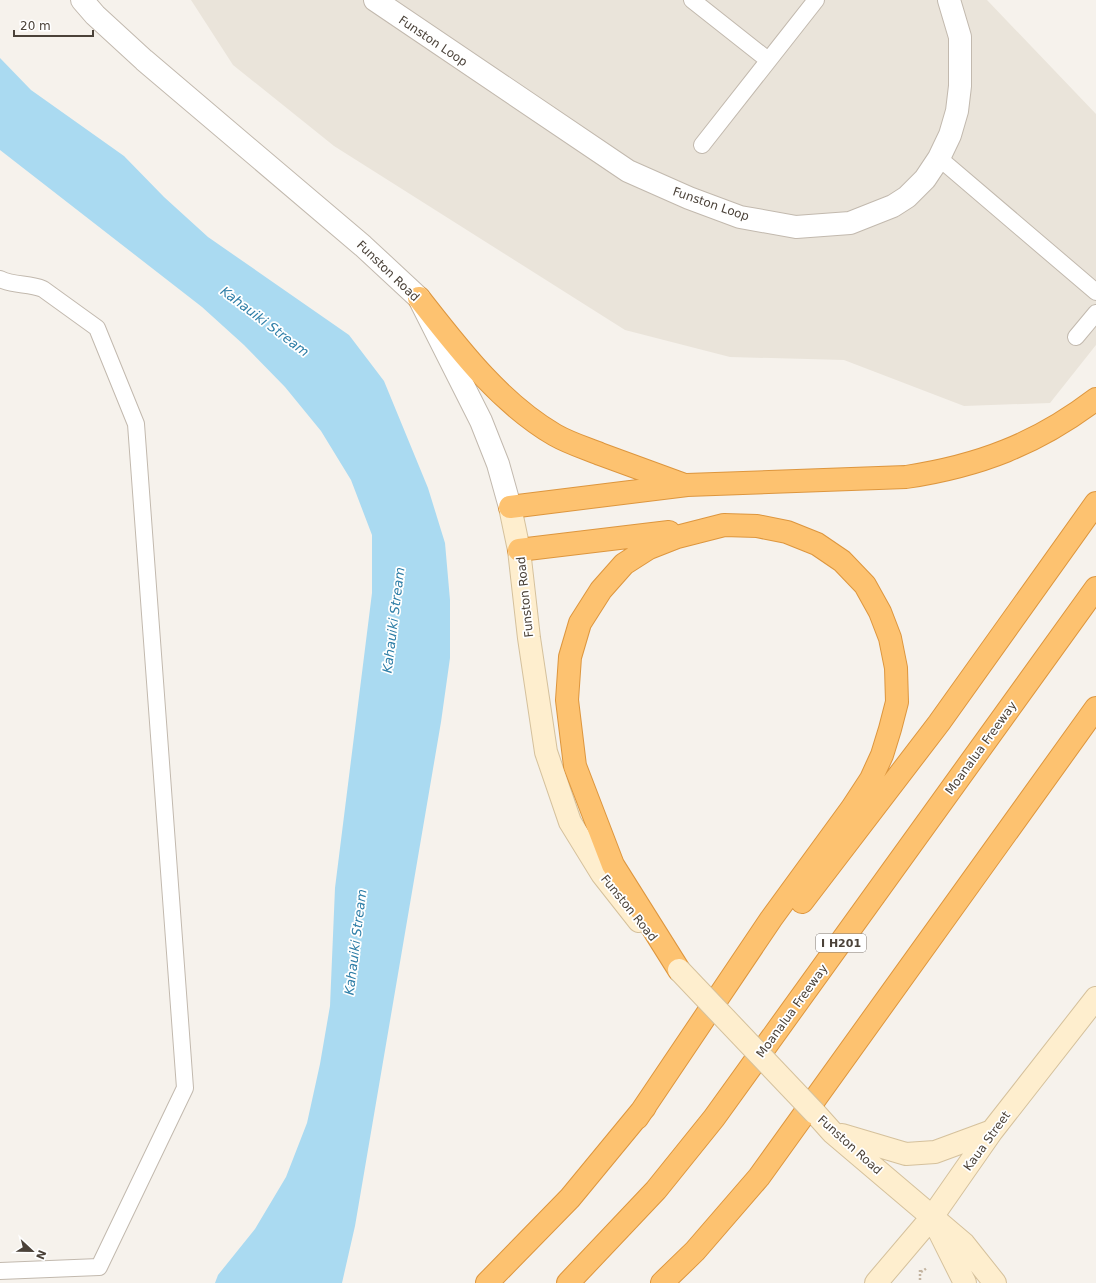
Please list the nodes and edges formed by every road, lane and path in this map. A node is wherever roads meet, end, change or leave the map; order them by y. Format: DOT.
graph roads {
  1 [pos="82,0"];
  2 [pos="375,0"];
  3 [pos="692,0"];
  4 [pos="816,0"];
  5 [pos="949,0"];
  6 [pos="768,60"];
  7 [pos="702,145"];
  8 [pos="939,158"];
  9 [pos="0,279"];
  10 [pos="1096,292"];
  11 [pos="419,298"];
  12 [pos="1096,313"];
  13 [pos="1076,337"];
  14 [pos="1096,399"];
  15 [pos="687,485"];
  16 [pos="1096,503"];
  17 [pos="510,507"];
  18 [pos="724,525"];
  19 [pos="519,550"];
  20 [pos="1096,588"];
  21 [pos="1096,708"];
  22 [pos="679,970"];
  23 [pos="1096,998"];
  24 [pos="637,1118"];
  25 [pos="992,1131"];
  26 [pos="832,1132"];
  27 [pos="932,1217"];
  28 [pos="695,1251"];
  29 [pos="927,1268"];
  30 [pos="0,1272"];
  31 [pos="921,1272"];
  32 [pos="487,1283"];
  33 [pos="568,1283"];
  34 [pos="662,1283"];
  35 [pos="666,1283"];
  36 [pos="876,1283"];
  37 [pos="965,1283"];
  38 [pos="995,1283"];
  1 -- 11 [label="street, Funston Road"];
  2 -- 8 [label="street, Funston Loop"];
  3 -- 6 [label="lane"];
  4 -- 6 [label="lane"];
  5 -- 8 [label="street, Funston Loop"];
  6 -- 7 [label="lane"];
  8 -- 10 [label="lane"];
  9 -- 30 [label="lane"];
  11 -- 15 [label="highway"];
  11 -- 17 [label="street, Funston Road"];
  12 -- 13 [label="lane"];
  14 -- 15 [label="highway"];
  15 -- 17 [label="highway"];
  16 -- 24 [label="highway"];
  17 -- 19 [label="street, Funston Road"];
  18 -- 19 [label="highway"];
  18 -- 22 [label="highway"];
  18 -- 24 [label="highway"];
  19 -- 22 [label="street, Funston Road"];
  20 -- 33 [label="highway, Moanalua Freeway / I H201"];
  21 -- 28 [label="highway"];
  22 -- 26 [label="street, Funston Road, bridge"];
  23 -- 25 [label="street, Kaua Street"];
  24 -- 32 [label="highway"];
  25 -- 26 [label="street"];
  25 -- 27 [label="street, Kaua Street"];
  26 -- 27 [label="street, Funston Road"];
  27 -- 36 [label="street, Kaua Street"];
  27 -- 37 [label="street, Funston Road"];
  27 -- 38 [label="street, Funston Road"];
  28 -- 34 [label="highway"];
  28 -- 35 [label="highway"];
  29 -- 31 [label="path"];
}
